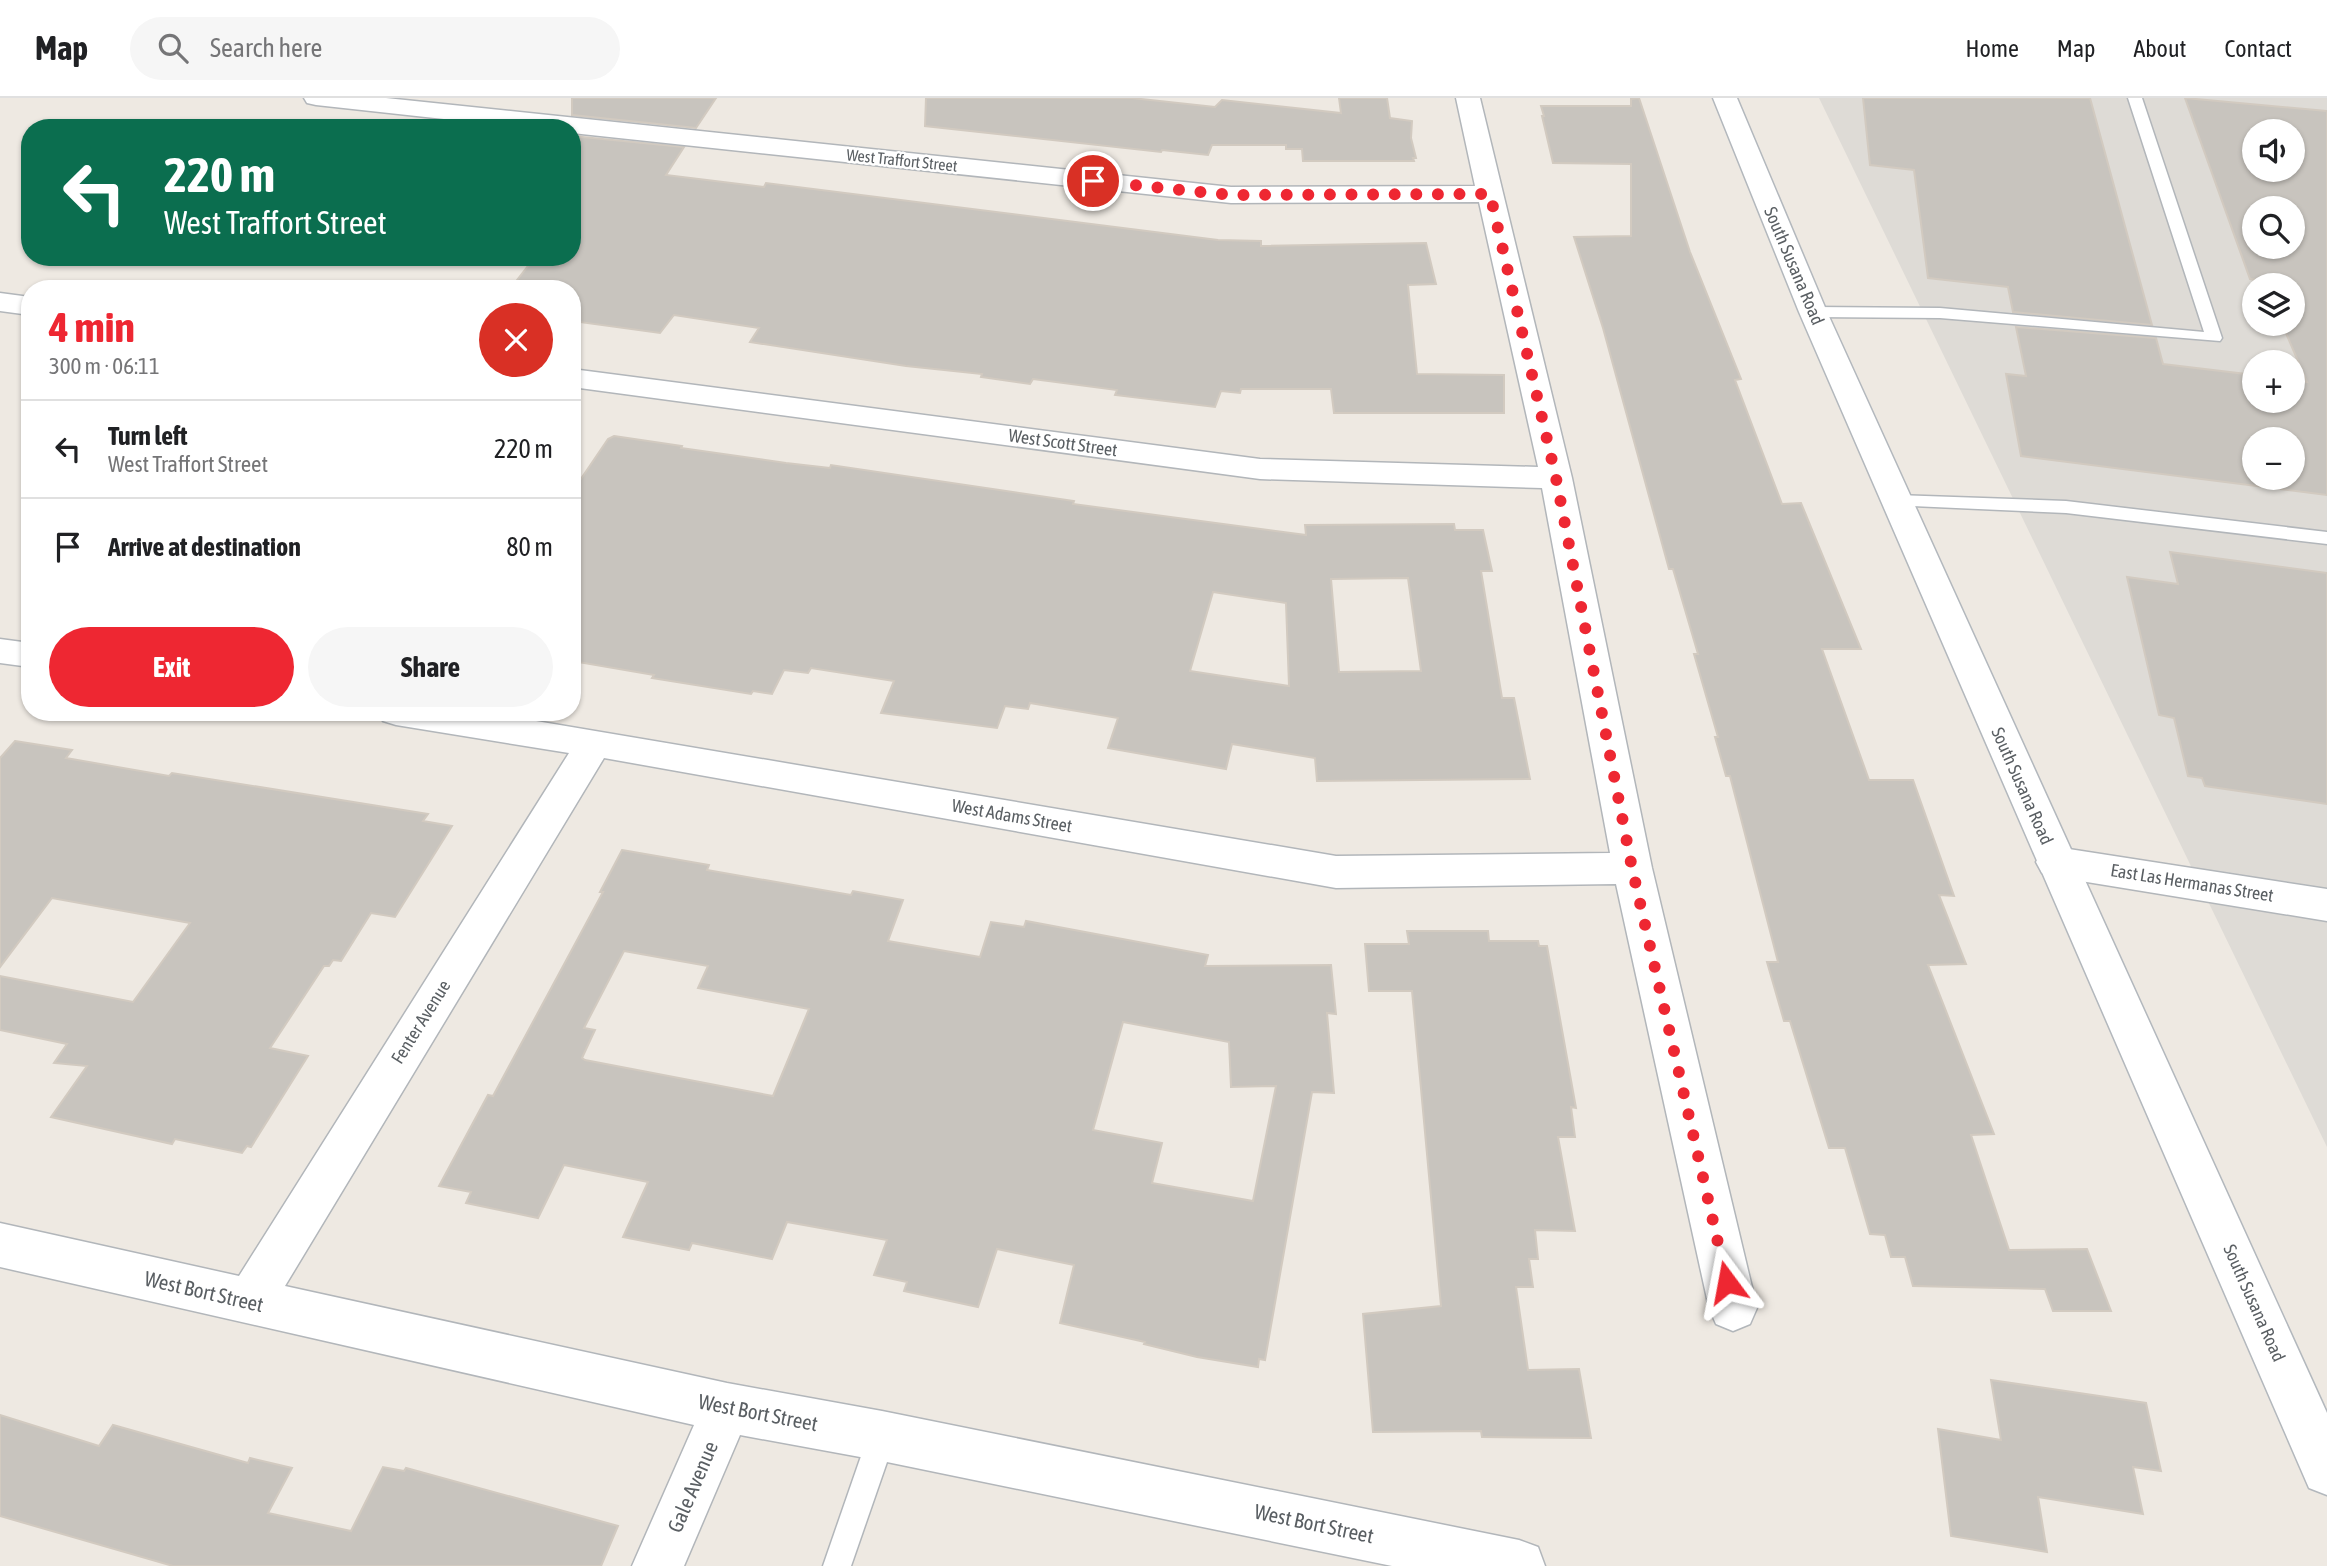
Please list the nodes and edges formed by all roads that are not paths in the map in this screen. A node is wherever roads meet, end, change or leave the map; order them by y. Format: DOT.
graph roads {
  1 [pos="316,98"];
  2 [pos="1468,98"];
  3 [pos="1725,98"];
  4 [pos="2135,98"];
  5 [pos="514,119"];
  6 [pos="581,126"];
  7 [pos="1490,194"];
  8 [pos="0,302"];
  9 [pos="21,305"];
  10 [pos="1813,312"];
  11 [pos="581,379"];
  12 [pos="1556,478"];
  13 [pos="1896,501"];
  14 [pos="2327,538"];
  15 [pos="0,651"];
  16 [pos="21,654"];
  17 [pos="453,721"];
  18 [pos="594,743"];
  19 [pos="2056,862"];
  20 [pos="1632,868"];
  21 [pos="2327,905"];
  22 [pos="0,1245"];
  23 [pos="249,1302"];
  24 [pos="1733,1308"];
  25 [pos="2313,1405"];
  26 [pos="727,1408"];
  27 [pos="882,1436"];
  28 [pos="2327,1470"];
  29 [pos="658,1566"];
  30 [pos="837,1566"];
  31 [pos="1519,1566"];
  1 -- 5 [label="street, West Traffort Street"];
  2 -- 7 [label="street"];
  3 -- 10 [label="street, South Susana Road"];
  4 -- 10 [label="lane"];
  6 -- 7 [label="street, West Traffort Street"];
  7 -- 12 [label="street"];
  8 -- 9 [label="street"];
  10 -- 13 [label="street, South Susana Road"];
  11 -- 12 [label="street, West Scott Street"];
  12 -- 20 [label="street"];
  13 -- 14 [label="lane"];
  13 -- 19 [label="street, South Susana Road"];
  15 -- 16 [label="street"];
  17 -- 18 [label="street, West Adams Street"];
  18 -- 20 [label="street, West Adams Street"];
  18 -- 23 [label="street, Fenter Avenue"];
  19 -- 21 [label="street, East Las Hermanas Street"];
  19 -- 25 [label="street, South Susana Road"];
  20 -- 24 [label="street"];
  22 -- 23 [label="street, West Bort Street"];
  23 -- 26 [label="street, West Bort Street"];
  25 -- 28 [label="street, South Susana Road"];
  26 -- 27 [label="street, West Bort Street"];
  26 -- 29 [label="street, Gale Avenue"];
  27 -- 30 [label="lane"];
  27 -- 31 [label="street, West Bort Street"];
}
